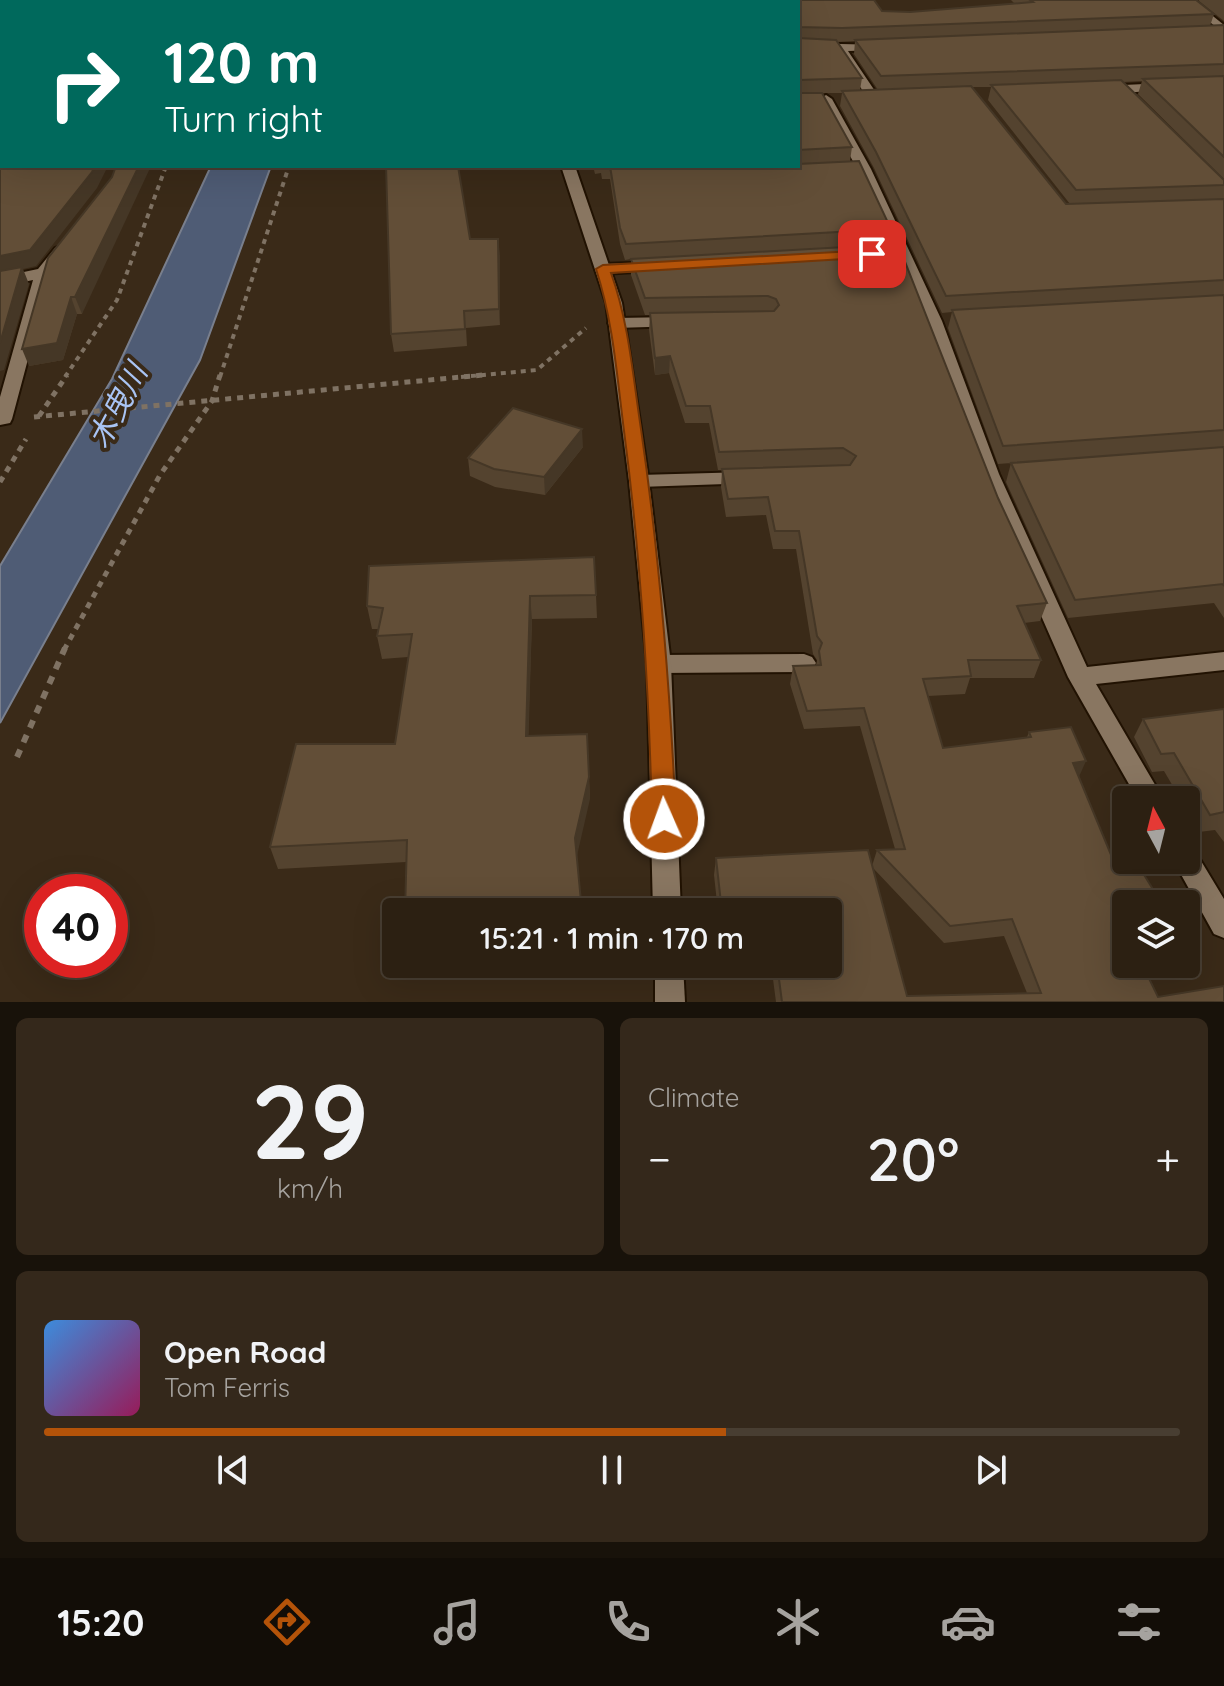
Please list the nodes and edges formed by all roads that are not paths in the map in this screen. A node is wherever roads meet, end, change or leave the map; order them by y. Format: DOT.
graph roads {
  1 [pos="1186,0"];
  2 [pos="1224,32"];
  3 [pos="1209,34"];
  4 [pos="800,46"];
  5 [pos="886,46"];
  6 [pos="840,48"];
  7 [pos="1180,86"];
  8 [pos="1093,90"];
  9 [pos="857,97"];
  10 [pos="873,97"];
  11 [pos="887,97"];
  12 [pos="827,99"];
  13 [pos="569,168"];
  14 [pos="70,238"];
  15 [pos="676,266"];
  16 [pos="603,269"];
  17 [pos="43,273"];
  18 [pos="0,282"];
  19 [pos="615,313"];
  20 [pos="691,322"];
  21 [pos="0,419"];
  22 [pos="763,477"];
  23 [pos="639,481"];
  24 [pos="1224,661"];
  25 [pos="804,663"];
  26 [pos="659,664"];
  27 [pos="1080,677"];
  28 [pos="1143,786"];
  29 [pos="1195,874"];
  30 [pos="667,898"];
  31 [pos="1224,925"];
  32 [pos="669,978"];
  33 [pos="670,1002"];
  1 -- 2 [label="street"];
  2 -- 3 [label="street"];
  4 -- 6 [label="street"];
  5 -- 6 [label="street"];
  6 -- 10 [label="street"];
  7 -- 8 [label="street"];
  9 -- 10 [label="street"];
  10 -- 11 [label="street"];
  12 -- 27 [label="street"];
  13 -- 16 [label="street"];
  14 -- 17 [label="street"];
  15 -- 16 [label="street"];
  16 -- 19 [label="street"];
  17 -- 18 [label="street"];
  17 -- 21 [label="street"];
  19 -- 20 [label="street"];
  19 -- 23 [label="street"];
  22 -- 23 [label="street"];
  23 -- 26 [label="street"];
  24 -- 27 [label="street"];
  25 -- 26 [label="street"];
  26 -- 30 [label="street"];
  27 -- 28 [label="street"];
  29 -- 31 [label="street"];
  32 -- 33 [label="street"];
}
